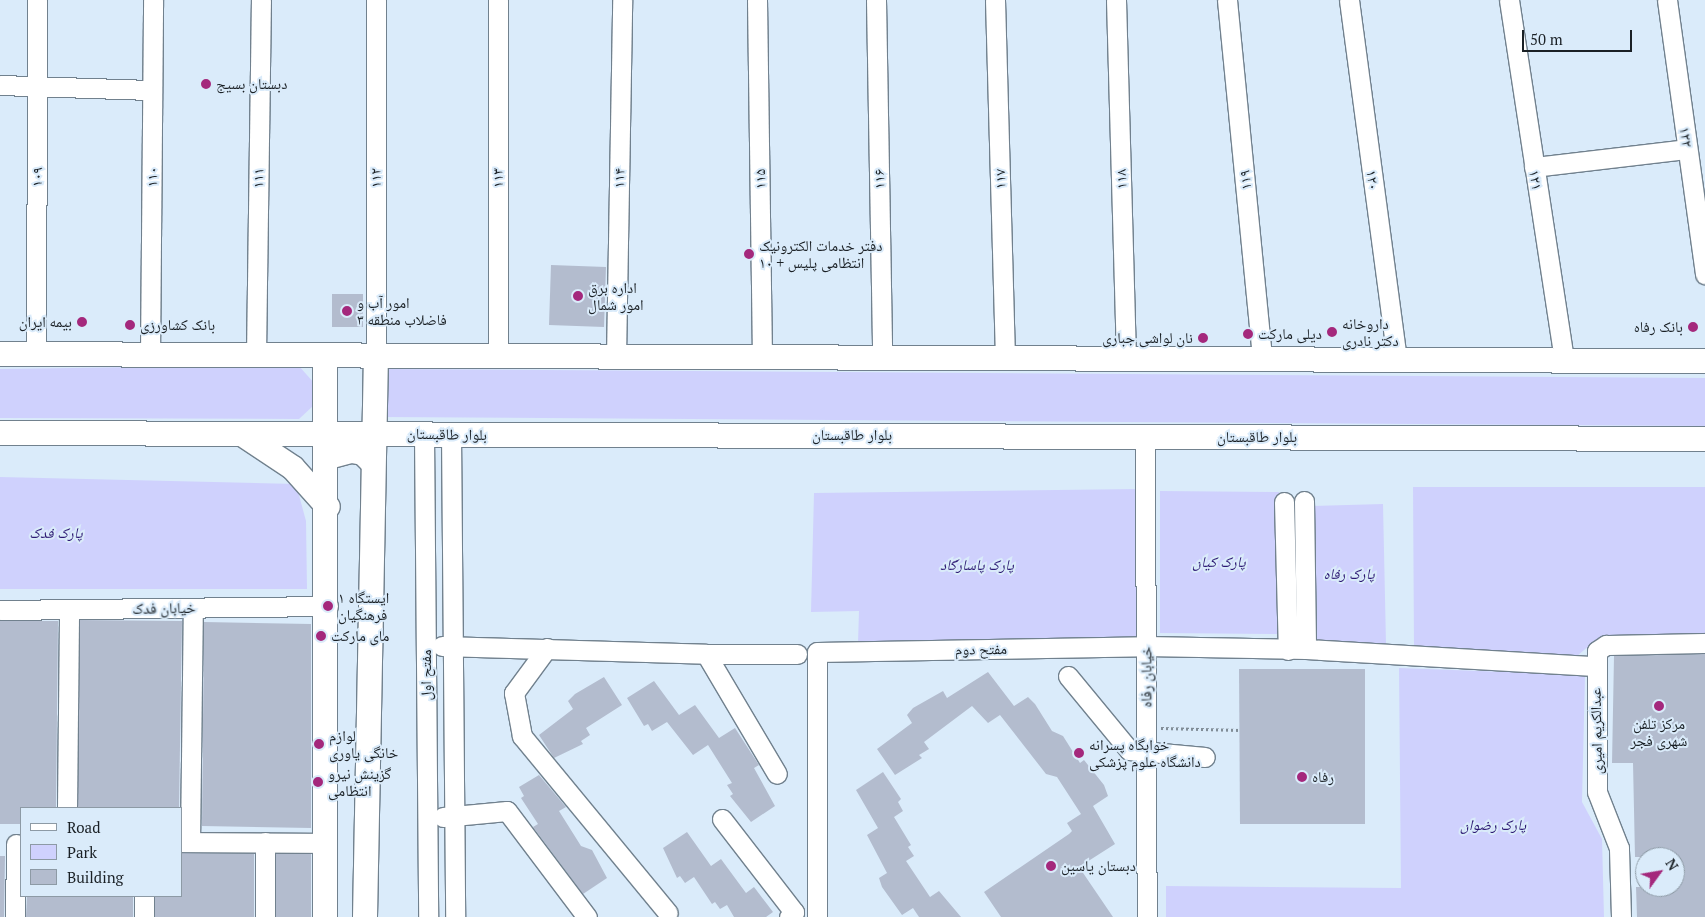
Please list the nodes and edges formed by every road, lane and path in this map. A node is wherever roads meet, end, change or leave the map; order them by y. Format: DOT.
graph roads {
  1 [pos="37,0"];
  2 [pos="153,0"];
  3 [pos="261,0"];
  4 [pos="376,0"];
  5 [pos="498,0"];
  6 [pos="622,0"];
  7 [pos="757,0"];
  8 [pos="876,0"];
  9 [pos="995,0"];
  10 [pos="1116,0"];
  11 [pos="1228,0"];
  12 [pos="1349,0"];
  13 [pos="1509,0"];
  14 [pos="1667,0"];
  15 [pos="0,85"];
  16 [pos="36,85"];
  17 [pos="152,90"];
  18 [pos="1687,148"];
  19 [pos="1534,168"];
  20 [pos="1705,274"];
  21 [pos="0,354"];
  22 [pos="36,354"];
  23 [pos="150,355"];
  24 [pos="256,355"];
  25 [pos="325,355"];
  26 [pos="376,356"];
  27 [pos="498,356"];
  28 [pos="616,357"];
  29 [pos="762,357"];
  30 [pos="882,358"];
  31 [pos="1005,358"];
  32 [pos="1126,359"];
  33 [pos="1262,359"];
  34 [pos="1397,360"];
  35 [pos="1564,360"];
  36 [pos="1705,361"];
  37 [pos="0,432"];
  38 [pos="375,432"];
  39 [pos="325,433"];
  40 [pos="242,434"];
  41 [pos="424,434"];
  42 [pos="451,434"];
  43 [pos="1145,436"];
  44 [pos="1701,441"];
  45 [pos="325,458"];
  46 [pos="373,463"];
  47 [pos="1304,501"];
  48 [pos="1284,502"];
  49 [pos="328,507"];
  50 [pos="328,606"];
  51 [pos="193,608"];
  52 [pos="69,609"];
  53 [pos="0,610"];
  54 [pos="1705,643"];
  55 [pos="426,646"];
  56 [pos="453,646"];
  57 [pos="1146,646"];
  58 [pos="547,648"];
  59 [pos="1297,649"];
  60 [pos="706,654"];
  61 [pos="797,654"];
  62 [pos="1596,666"];
  63 [pos="1068,676"];
  64 [pos="1146,728"];
  65 [pos="1240,730"];
  66 [pos="1146,755"];
  67 [pos="1205,757"];
  68 [pos="777,774"];
  69 [pos="67,807"];
  70 [pos="427,816"];
  71 [pos="455,818"];
  72 [pos="722,819"];
  73 [pos="186,842"];
  74 [pos="265,842"];
  75 [pos="326,843"];
  76 [pos="12,844"];
  77 [pos="144,897"];
  78 [pos="668,913"];
  79 [pos="15,917"];
  80 [pos="144,917"];
  81 [pos="265,917"];
  82 [pos="325,917"];
  83 [pos="365,917"];
  84 [pos="428,917"];
  85 [pos="455,917"];
  86 [pos="587,917"];
  87 [pos="788,917"];
  88 [pos="817,917"];
  89 [pos="1147,917"];
  90 [pos="1621,917"];
  1 -- 16 [label="street, ۱۰۹"];
  2 -- 17 [label="street, ۱۱۰"];
  3 -- 24 [label="street, ۱۱۱"];
  4 -- 26 [label="street, ۱۱۲"];
  5 -- 27 [label="street, ۱۱۳"];
  6 -- 28 [label="street, ۱۱۴"];
  7 -- 29 [label="street, ۱۱۵"];
  8 -- 30 [label="street, ۱۱۶"];
  9 -- 31 [label="street, ۱۱۷"];
  10 -- 32 [label="street, ۱۱۸"];
  11 -- 33 [label="street, ۱۱۹"];
  12 -- 34 [label="street, ۱۲۰"];
  13 -- 19 [label="street, ۱۲۱"];
  14 -- 18 [label="street, ۱۲۲"];
  15 -- 16 [label="street"];
  16 -- 17 [label="street"];
  16 -- 22 [label="street, ۱۰۹"];
  17 -- 23 [label="street, ۱۱۰"];
  18 -- 19 [label="street"];
  18 -- 20 [label="street, ۱۲۲"];
  19 -- 35 [label="street, ۱۲۱"];
  21 -- 22 [label="main road"];
  22 -- 23 [label="main road"];
  23 -- 24 [label="main road"];
  24 -- 25 [label="main road"];
  25 -- 26 [label="main road"];
  25 -- 39 [label="main road"];
  26 -- 27 [label="main road"];
  26 -- 38 [label="main road"];
  27 -- 28 [label="main road"];
  28 -- 29 [label="main road"];
  29 -- 30 [label="main road"];
  30 -- 31 [label="main road"];
  31 -- 32 [label="main road"];
  32 -- 33 [label="main road"];
  33 -- 34 [label="main road"];
  34 -- 35 [label="main road"];
  35 -- 36 [label="main road"];
  37 -- 40 [label="main road, بلوار طاقبستان"];
  38 -- 39 [label="main road, بلوار طاقبستان"];
  38 -- 41 [label="main road, بلوار طاقبستان"];
  38 -- 46 [label="main road"];
  39 -- 40 [label="main road, بلوار طاقبستان"];
  39 -- 45 [label="main road"];
  40 -- 49 [label="main road"];
  41 -- 42 [label="main road, بلوار طاقبستان"];
  41 -- 55 [label="street, مفتح اول"];
  42 -- 43 [label="main road, بلوار طاقبستان"];
  42 -- 56 [label="street, مفتح اول"];
  43 -- 44 [label="main road, بلوار طاقبستان"];
  43 -- 57 [label="street, خیابان رفاه"];
  45 -- 46 [label="main road"];
  45 -- 49 [label="main road"];
  46 -- 83 [label="main road"];
  47 -- 59 [label="street"];
  48 -- 59 [label="street"];
  49 -- 50 [label="main road"];
  50 -- 51 [label="street, خیابان فدک"];
  50 -- 75 [label="main road"];
  51 -- 52 [label="street, خیابان فدک"];
  51 -- 73 [label="street"];
  52 -- 53 [label="street, خیابان فدک"];
  52 -- 69 [label="street"];
  54 -- 62 [label="street, عبدالکریم امیری"];
  55 -- 56 [label="street"];
  55 -- 70 [label="street, مفتح اول"];
  56 -- 58 [label="street"];
  56 -- 71 [label="street, مفتح اول"];
  57 -- 59 [label="street, مفتح دوم"];
  57 -- 64 [label="street, خیابان رفاه"];
  57 -- 88 [label="street, مفتح دوم"];
  58 -- 60 [label="street"];
  58 -- 78 [label="street"];
  59 -- 62 [label="street, مفتح دوم"];
  60 -- 61 [label="street"];
  60 -- 68 [label="street"];
  62 -- 90 [label="street, عبدالکریم امیری"];
  63 -- 66 [label="street"];
  64 -- 65 [label="path"];
  64 -- 66 [label="street, خیابان رفاه"];
  66 -- 67 [label="street"];
  66 -- 89 [label="street, خیابان رفاه"];
  70 -- 71 [label="street"];
  70 -- 84 [label="street, مفتح اول"];
  71 -- 85 [label="street, مفتح اول"];
  71 -- 86 [label="street"];
  72 -- 87 [label="street"];
  73 -- 74 [label="street"];
  74 -- 75 [label="street"];
  74 -- 81 [label="street"];
  75 -- 82 [label="main road"];
  76 -- 79 [label="street"];
  77 -- 80 [label="street"];
}
